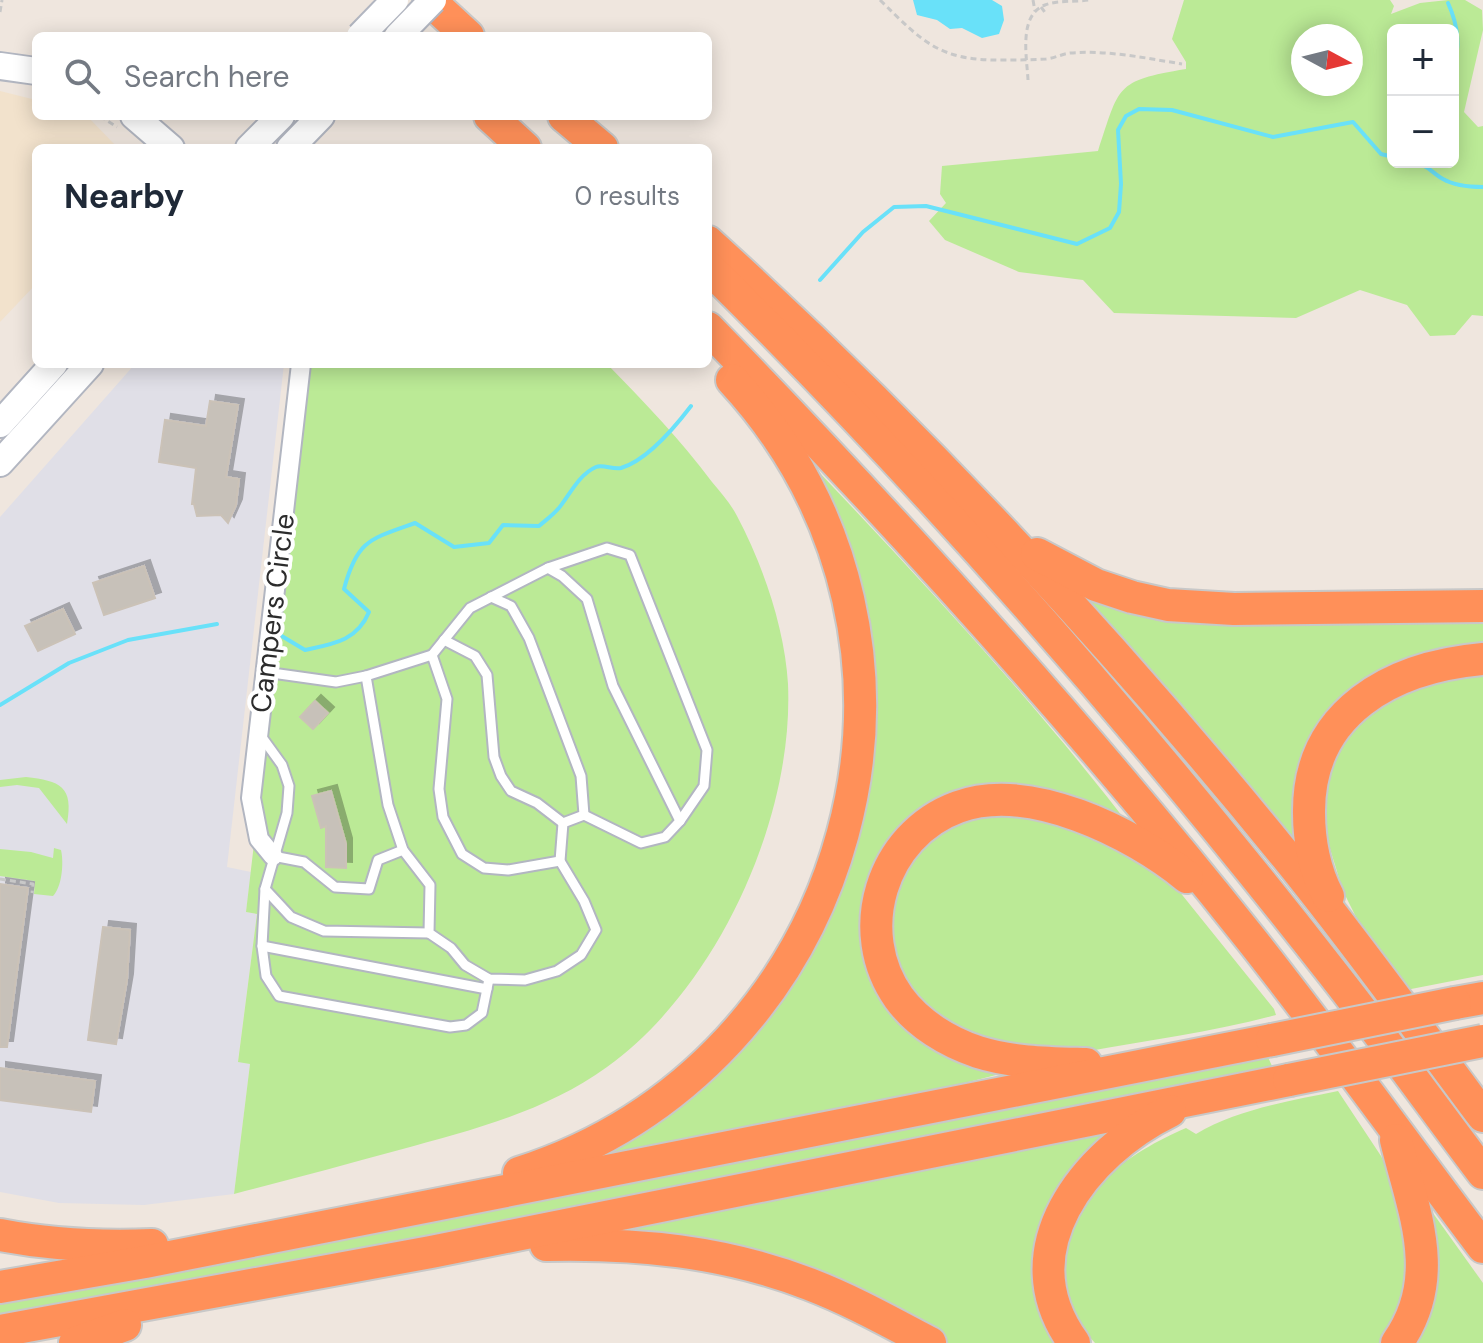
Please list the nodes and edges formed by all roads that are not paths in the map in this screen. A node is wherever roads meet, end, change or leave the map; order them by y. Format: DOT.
graph roads {
  1 [pos="366,0"];
  2 [pos="395,0"];
  3 [pos="431,0"];
  4 [pos="364,32"];
  5 [pos="397,32"];
  6 [pos="404,32"];
  7 [pos="464,32"];
  8 [pos="0,66"];
  9 [pos="32,70"];
  10 [pos="139,120"];
  11 [pos="277,120"];
  12 [pos="317,120"];
  13 [pos="488,120"];
  14 [pos="494,120"];
  15 [pos="557,120"];
  16 [pos="569,120"];
  17 [pos="166,144"];
  18 [pos="253,144"];
  19 [pos="294,144"];
  20 [pos="511,144"];
  21 [pos="521,144"];
  22 [pos="583,144"];
  23 [pos="597,144"];
  24 [pos="712,246"];
  25 [pos="712,271"];
  26 [pos="712,332"];
  27 [pos="712,359"];
  28 [pos="50,368"];
  29 [pos="86,368"];
  30 [pos="301,368"];
  31 [pos="0,424"];
  32 [pos="0,463"];
  33 [pos="984,509"];
  34 [pos="548,568"];
  35 [pos="491,597"];
  36 [pos="1483,606"];
  37 [pos="444,640"];
  38 [pos="432,655"];
  39 [pos="1483,659"];
  40 [pos="265,672"];
  41 [pos="366,676"];
  42 [pos="258,733"];
  43 [pos="584,815"];
  44 [pos="680,821"];
  45 [pos="563,823"];
  46 [pos="403,850"];
  47 [pos="273,856"];
  48 [pos="560,861"];
  49 [pos="265,889"];
  50 [pos="429,933"];
  51 [pos="1251,940"];
  52 [pos="1353,941"];
  53 [pos="262,946"];
  54 [pos="488,984"];
  55 [pos="1469,1000"];
  56 [pos="1483,1041"];
  57 [pos="1189,1057"];
  58 [pos="1207,1096"];
  59 [pos="1483,1116"];
  60 [pos="1394,1129"];
  61 [pos="1483,1173"];
  62 [pos="421,1208"];
  63 [pos="0,1235"];
  64 [pos="259,1240"];
  65 [pos="1483,1247"];
  66 [pos="431,1252"];
  67 [pos="0,1287"];
  68 [pos="246,1288"];
  69 [pos="0,1331"];
  70 [pos="75,1343"];
  71 [pos="930,1343"];
  72 [pos="1074,1343"];
  73 [pos="1397,1343"];
  1 -- 5 [label="highway"];
  2 -- 4 [label="main road, bridge"];
  3 -- 6 [label="main road, bridge"];
  3 -- 7 [label="highway"];
  8 -- 9 [label="main road"];
  10 -- 17 [label="main road"];
  11 -- 18 [label="main road"];
  12 -- 19 [label="main road"];
  13 -- 20 [label="highway"];
  14 -- 21 [label="highway"];
  15 -- 22 [label="highway"];
  16 -- 23 [label="highway"];
  24 -- 33 [label="highway"];
  25 -- 61 [label="highway"];
  26 -- 51 [label="highway"];
  27 -- 62 [label="highway"];
  28 -- 31 [label="main road"];
  29 -- 32 [label="main road"];
  30 -- 40 [label="street, Campers Circle"];
  33 -- 36 [label="highway"];
  33 -- 52 [label="highway"];
  34 -- 35 [label="lane"];
  34 -- 44 [label="lane"];
  34 -- 44 [label="lane"];
  35 -- 37 [label="lane"];
  35 -- 43 [label="lane"];
  37 -- 38 [label="lane"];
  37 -- 45 [label="lane"];
  38 -- 41 [label="lane"];
  38 -- 48 [label="lane"];
  39 -- 52 [label="highway"];
  40 -- 41 [label="lane"];
  40 -- 42 [label="street, Campers Circle"];
  41 -- 46 [label="lane"];
  42 -- 47 [label="street, Campers Circle"];
  42 -- 47 [label="lane"];
  43 -- 44 [label="lane"];
  43 -- 45 [label="lane"];
  45 -- 48 [label="lane"];
  46 -- 47 [label="lane"];
  46 -- 50 [label="lane"];
  47 -- 49 [label="lane"];
  48 -- 54 [label="lane"];
  49 -- 50 [label="lane"];
  49 -- 53 [label="lane"];
  50 -- 54 [label="lane"];
  51 -- 57 [label="highway"];
  51 -- 60 [label="highway"];
  52 -- 59 [label="highway"];
  53 -- 54 [label="lane"];
  53 -- 54 [label="lane"];
  55 -- 57 [label="highway, bridge"];
  56 -- 58 [label="highway, bridge"];
  57 -- 62 [label="highway"];
  58 -- 66 [label="highway"];
  58 -- 72 [label="highway"];
  60 -- 65 [label="highway"];
  60 -- 73 [label="highway"];
  62 -- 64 [label="highway"];
  63 -- 64 [label="highway"];
  64 -- 67 [label="highway"];
  66 -- 68 [label="highway"];
  66 -- 71 [label="highway"];
  68 -- 69 [label="highway"];
  68 -- 70 [label="highway"];
}
